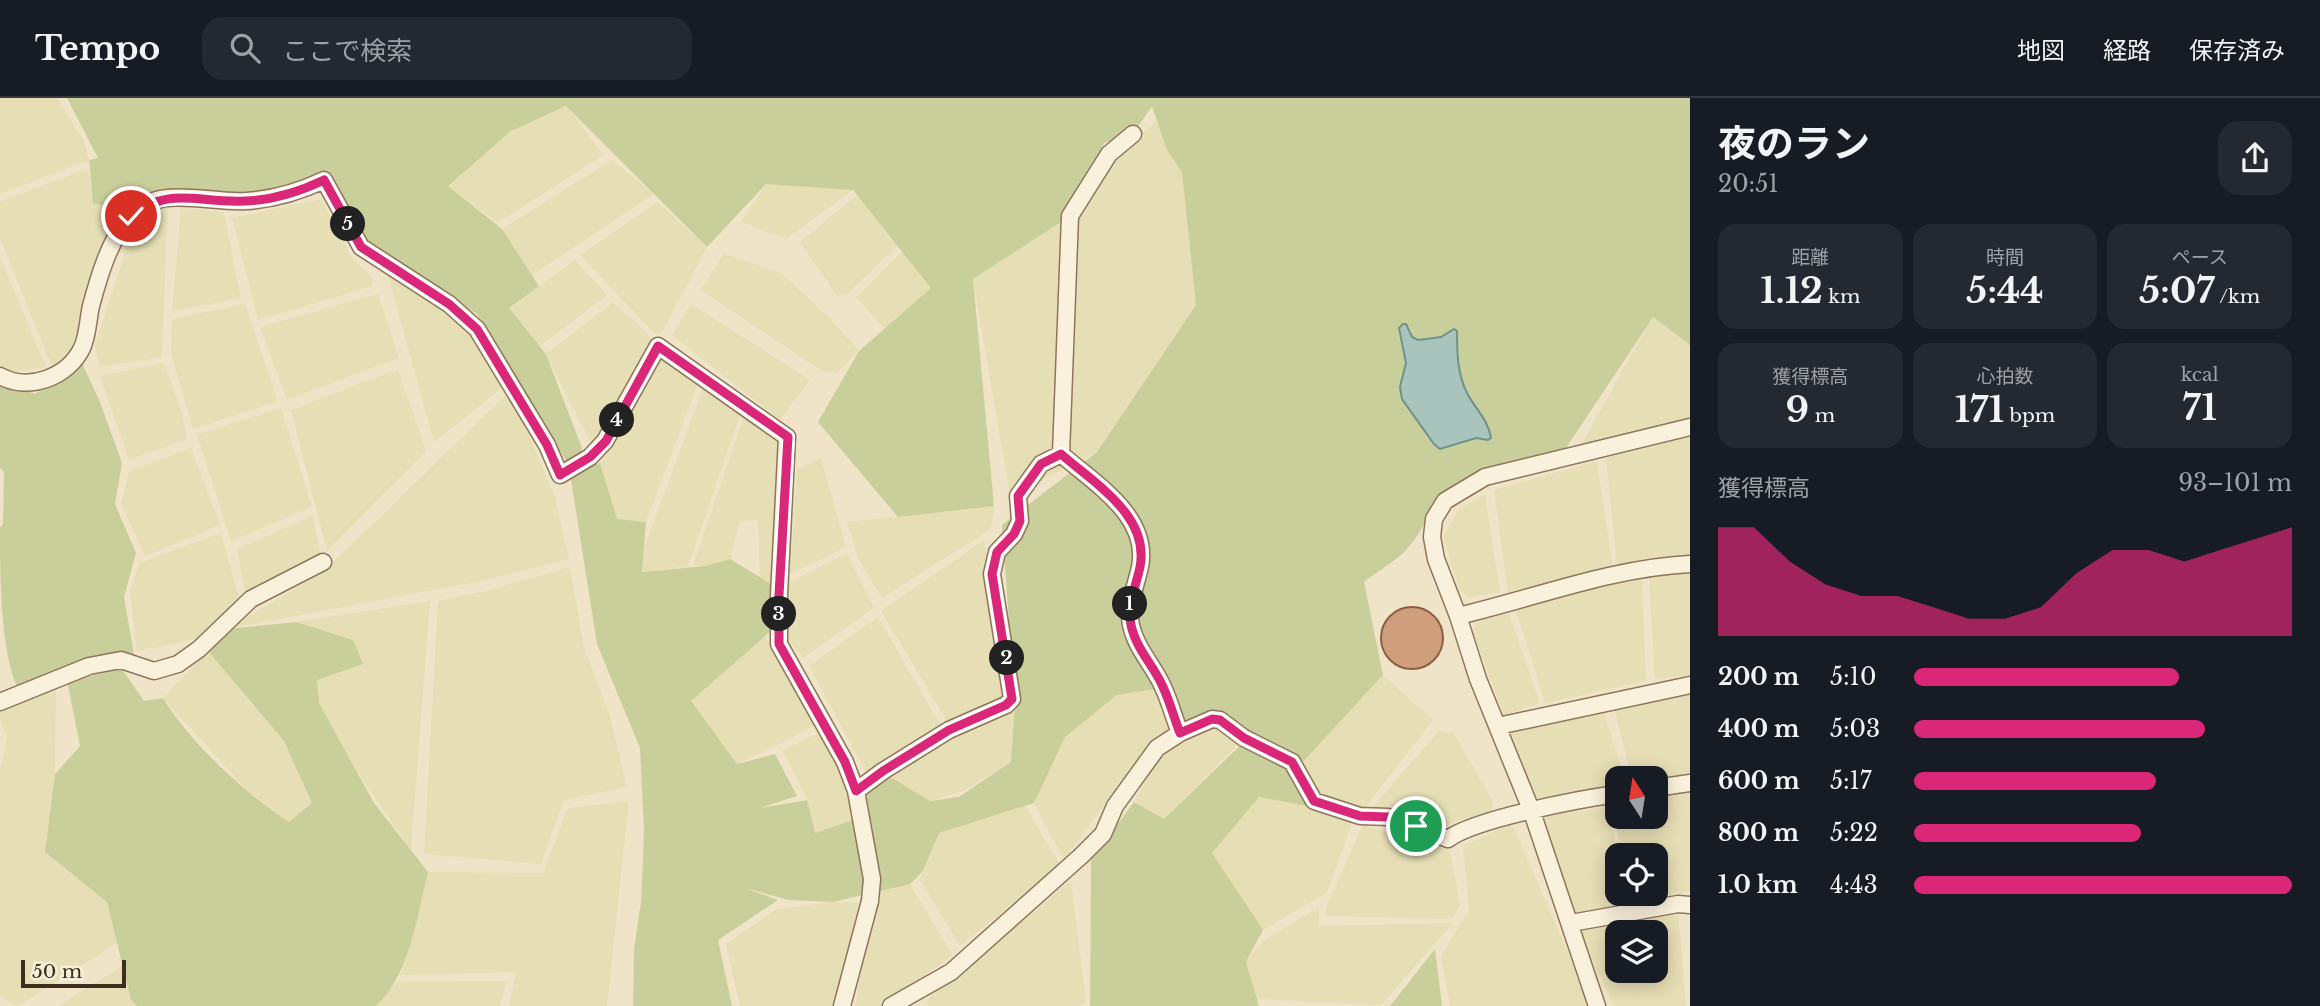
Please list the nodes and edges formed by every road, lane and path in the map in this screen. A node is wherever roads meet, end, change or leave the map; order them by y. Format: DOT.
graph roads {
  1 [pos="1133,134"];
  2 [pos="0,376"];
  3 [pos="1690,427"];
  4 [pos="1061,454"];
  5 [pos="323,562"];
  6 [pos="1690,564"];
  7 [pos="1458,616"];
  8 [pos="1690,685"];
  9 [pos="0,702"];
  10 [pos="1498,726"];
  11 [pos="1180,733"];
  12 [pos="1690,783"];
  13 [pos="1668,786"];
  14 [pos="856,791"];
  15 [pos="1605,797"];
  16 [pos="1532,812"];
  17 [pos="1690,905"];
  18 [pos="1571,923"];
  19 [pos="842,1006"];
  20 [pos="891,1006"];
  21 [pos="1597,1006"];
  1 -- 4 [label="street"];
  2 -- 14 [label="street"];
  3 -- 7 [label="street"];
  4 -- 11 [label="street"];
  4 -- 14 [label="street"];
  5 -- 9 [label="street"];
  6 -- 7 [label="street"];
  7 -- 10 [label="street"];
  8 -- 10 [label="street"];
  10 -- 16 [label="street"];
  11 -- 16 [label="street"];
  11 -- 20 [label="street"];
  12 -- 13 [label="street"];
  14 -- 19 [label="street"];
  15 -- 16 [label="street"];
  16 -- 18 [label="street"];
  17 -- 18 [label="street"];
  18 -- 21 [label="street"];
}
